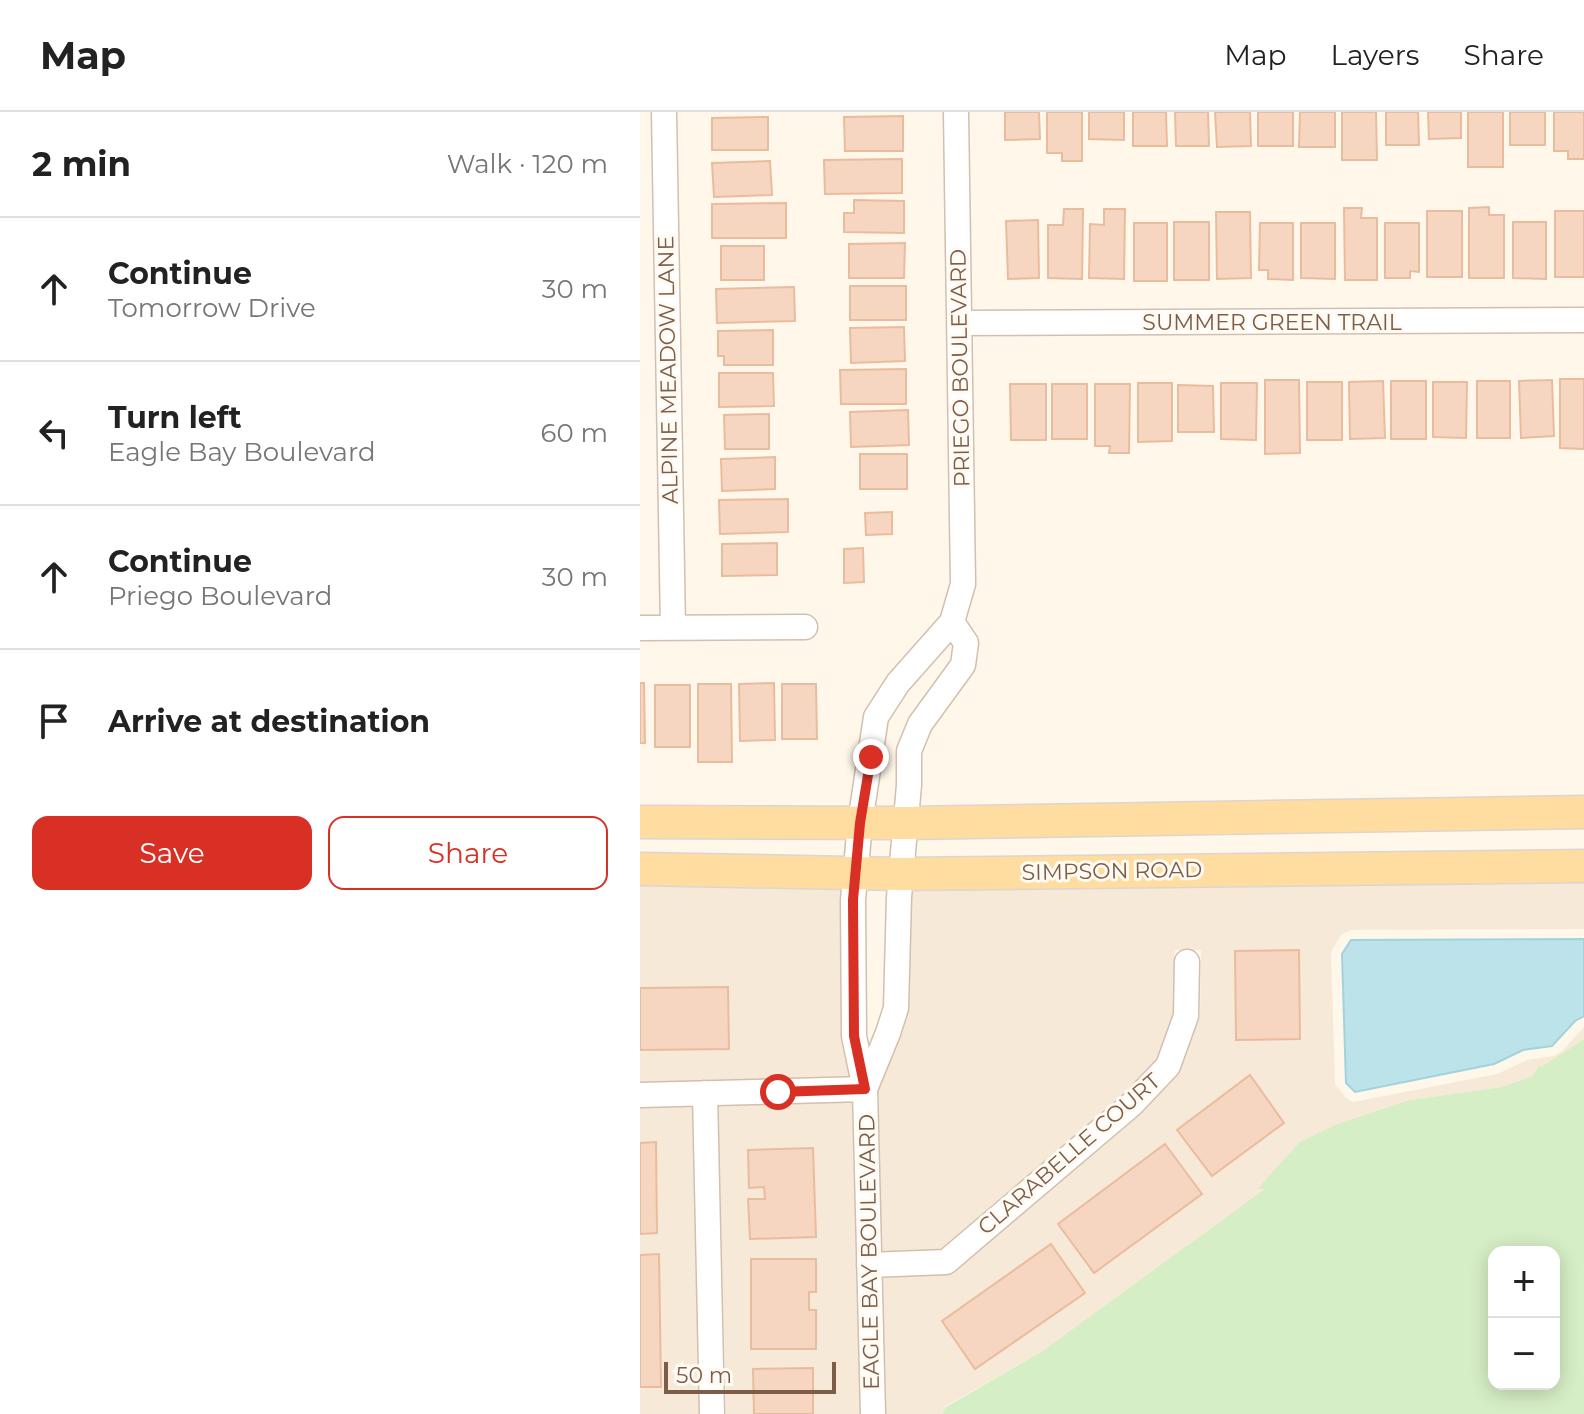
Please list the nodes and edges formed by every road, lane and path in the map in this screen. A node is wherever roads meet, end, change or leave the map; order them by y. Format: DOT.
graph roads {
  1 [pos="664,112"];
  2 [pos="956,112"];
  3 [pos="1584,320"];
  4 [pos="960,323"];
  5 [pos="952,622"];
  6 [pos="805,627"];
  7 [pos="640,628"];
  8 [pos="673,628"];
  9 [pos="1584,812"];
  10 [pos="640,822"];
  11 [pos="860,823"];
  12 [pos="906,823"];
  13 [pos="1584,866"];
  14 [pos="640,869"];
  15 [pos="856,873"];
  16 [pos="901,874"];
  17 [pos="1187,962"];
  18 [pos="865,1089"];
  19 [pos="705,1093"];
  20 [pos="640,1095"];
  21 [pos="869,1265"];
  22 [pos="712,1414"];
  23 [pos="873,1414"];
  1 -- 8 [label="street, ALPINE MEADOW LANE"];
  2 -- 4 [label="street, PRIEGO BOULEVARD"];
  3 -- 4 [label="street, SUMMER GREEN TRAIL"];
  4 -- 5 [label="street, PRIEGO BOULEVARD"];
  5 -- 11 [label="street, PRIEGO BOULEVARD"];
  5 -- 12 [label="street"];
  6 -- 8 [label="street"];
  7 -- 8 [label="street"];
  9 -- 12 [label="main road"];
  10 -- 11 [label="main road"];
  11 -- 12 [label="main road"];
  11 -- 15 [label="street, PRIEGO BOULEVARD"];
  12 -- 16 [label="street"];
  13 -- 16 [label="main road, SIMPSON ROAD"];
  14 -- 15 [label="main road, SIMPSON ROAD"];
  15 -- 16 [label="main road, SIMPSON ROAD"];
  15 -- 18 [label="street, EAGLE BAY BOULEVARD"];
  16 -- 18 [label="street, EAGLE BAY BOULEVARD"];
  17 -- 21 [label="street, CLARABELLE COURT"];
  18 -- 19 [label="street"];
  18 -- 21 [label="street, EAGLE BAY BOULEVARD"];
  19 -- 20 [label="street"];
  19 -- 22 [label="street"];
  21 -- 23 [label="street, EAGLE BAY BOULEVARD"];
}
